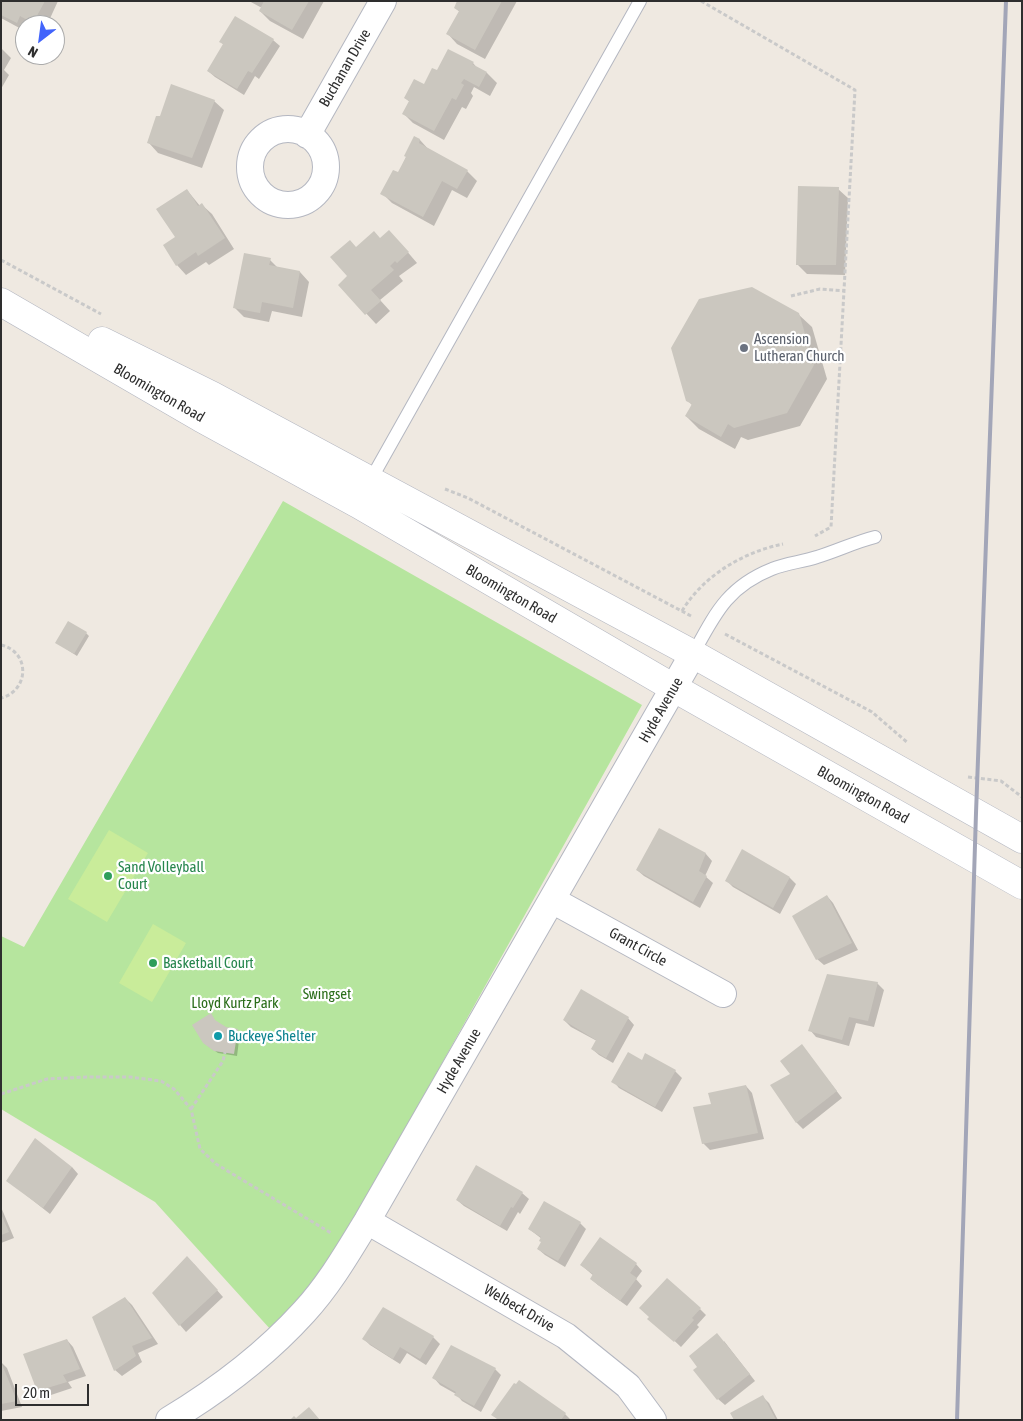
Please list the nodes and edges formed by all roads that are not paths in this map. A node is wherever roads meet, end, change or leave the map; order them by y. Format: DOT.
graph roads {
  1 [pos="382,1"];
  2 [pos="640,1"];
  3 [pos="307,135"];
  4 [pos="1,290"];
  5 [pos="1,302"];
  6 [pos="370,481"];
  7 [pos="875,537"];
  8 [pos="693,654"];
  9 [pos="674,688"];
  10 [pos="1022,838"];
  11 [pos="1022,885"];
  12 [pos="552,900"];
  13 [pos="724,994"];
  14 [pos="367,1221"];
  15 [pos="169,1420"];
  16 [pos="653,1420"];
  1 -- 3 [label="street, Buchanan Drive"];
  2 -- 6 [label="lane"];
  4 -- 6 [label="street, Bloomington Road"];
  5 -- 9 [label="street, Bloomington Road"];
  6 -- 8 [label="street, Bloomington Road"];
  7 -- 8 [label="lane"];
  8 -- 9 [label="street, Hyde Avenue"];
  8 -- 10 [label="street, Bloomington Road"];
  9 -- 11 [label="street, Bloomington Road"];
  9 -- 12 [label="street, Hyde Avenue"];
  12 -- 13 [label="street, Grant Circle"];
  12 -- 14 [label="street, Hyde Avenue"];
  14 -- 15 [label="street, Hyde Avenue"];
  14 -- 16 [label="street, Welbeck Drive"];
}
